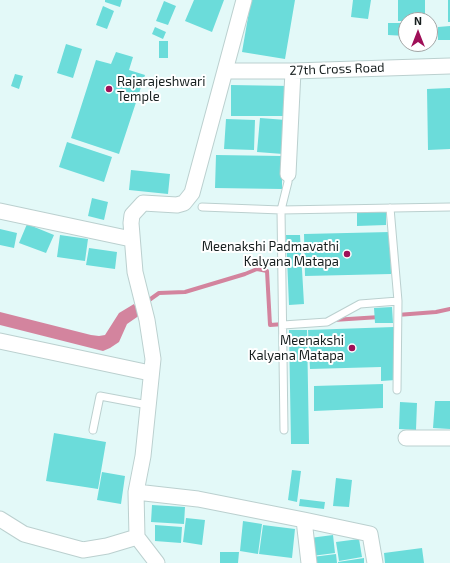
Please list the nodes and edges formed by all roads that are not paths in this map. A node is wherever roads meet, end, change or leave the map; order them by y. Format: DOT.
graph roads {
  1 [pos="244,0"];
  2 [pos="450,66"];
  3 [pos="225,71"];
  4 [pos="293,71"];
  5 [pos="288,174"];
  6 [pos="202,207"];
  7 [pos="450,207"];
  8 [pos="390,208"];
  9 [pos="0,210"];
  10 [pos="281,210"];
  11 [pos="131,239"];
  12 [pos="398,301"];
  13 [pos="283,324"];
  14 [pos="0,341"];
  15 [pos="150,373"];
  16 [pos="397,390"];
  17 [pos="148,405"];
  18 [pos="94,430"];
  19 [pos="284,430"];
  20 [pos="406,438"];
  21 [pos="450,438"];
  22 [pos="136,492"];
  23 [pos="0,519"];
  24 [pos="304,520"];
  25 [pos="137,537"];
  26 [pos="82,557"];
  27 [pos="158,563"];
  28 [pos="309,563"];
  29 [pos="375,563"];
  1 -- 3 [label="street"];
  2 -- 4 [label="street, 27th Cross Road"];
  3 -- 4 [label="street, 27th Cross Road"];
  3 -- 11 [label="street"];
  4 -- 5 [label="street"];
  5 -- 10 [label="lane"];
  6 -- 10 [label="lane"];
  7 -- 8 [label="lane"];
  8 -- 10 [label="lane"];
  8 -- 12 [label="lane"];
  9 -- 11 [label="street"];
  10 -- 13 [label="lane"];
  11 -- 15 [label="street"];
  12 -- 13 [label="lane"];
  12 -- 16 [label="lane"];
  13 -- 19 [label="lane"];
  14 -- 15 [label="street"];
  15 -- 17 [label="street"];
  17 -- 18 [label="lane"];
  17 -- 22 [label="street"];
  20 -- 21 [label="street"];
  22 -- 24 [label="street"];
  22 -- 25 [label="street"];
  23 -- 26 [label="street"];
  24 -- 28 [label="street"];
  24 -- 29 [label="street"];
  25 -- 26 [label="street"];
  25 -- 27 [label="street"];
}
